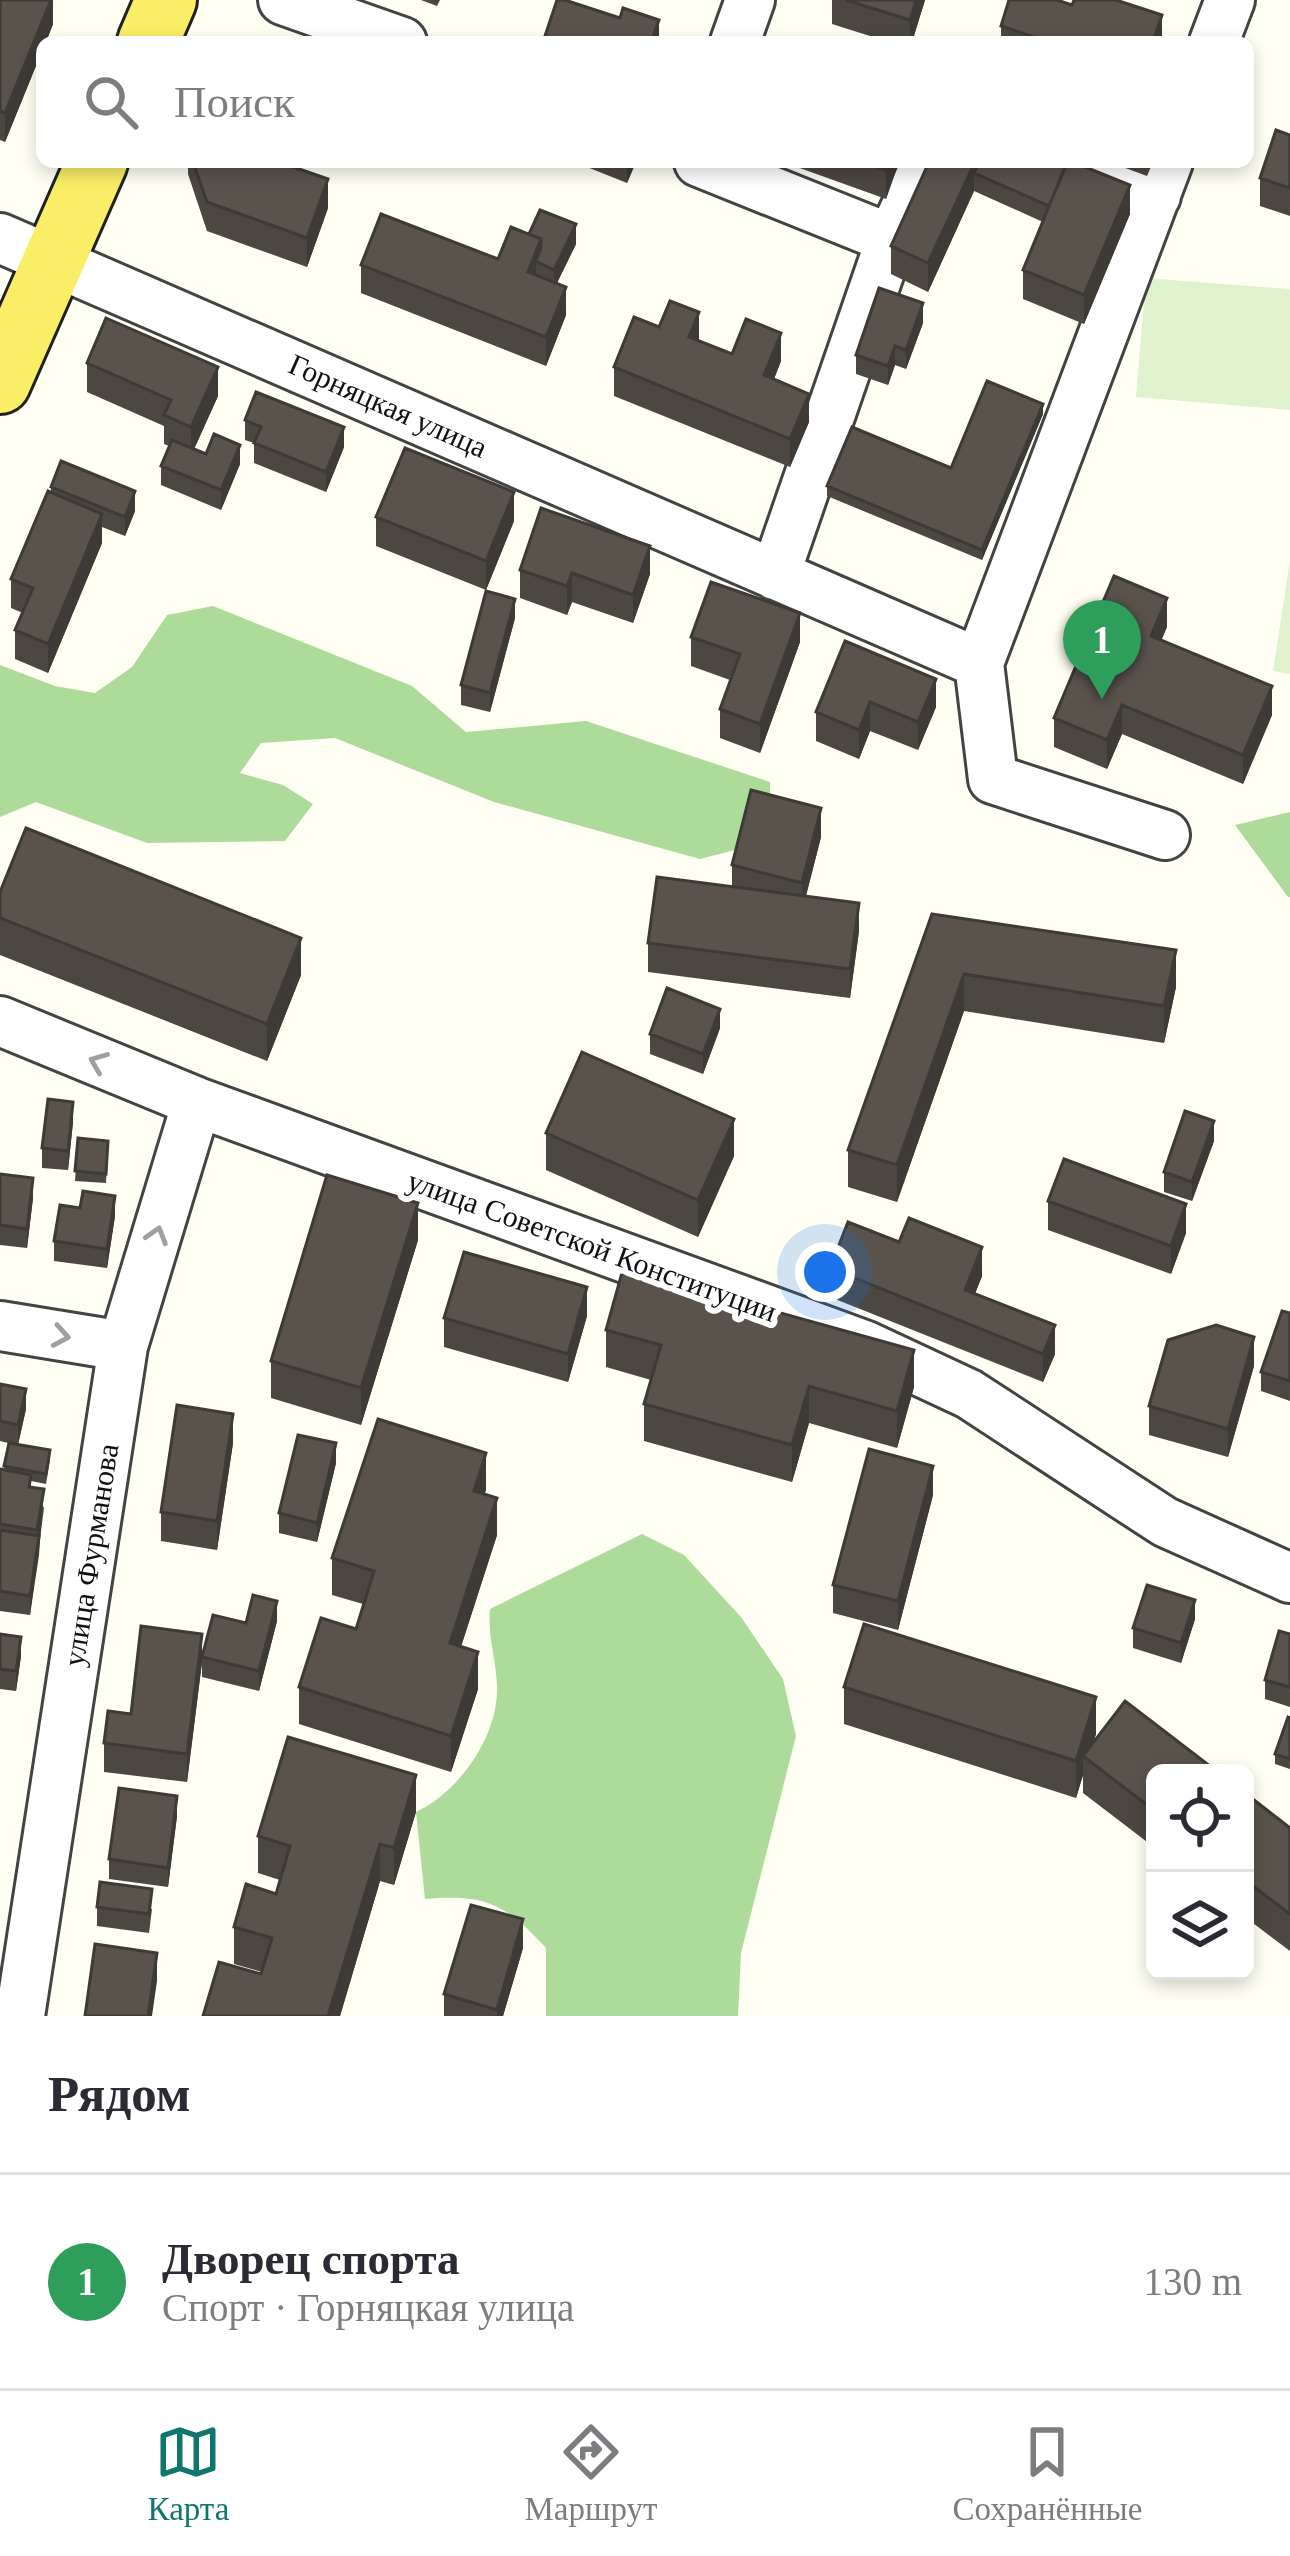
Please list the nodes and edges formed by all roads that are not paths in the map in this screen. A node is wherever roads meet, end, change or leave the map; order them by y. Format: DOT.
graph roads {
  1 [pos="166,0"];
  2 [pos="283,0"];
  3 [pos="750,0"];
  4 [pos="1230,0"];
  5 [pos="151,36"];
  6 [pos="385,36"];
  7 [pos="737,36"];
  8 [pos="1216,36"];
  9 [pos="94,168"];
  10 [pos="714,168"];
  11 [pos="924,168"];
  12 [pos="1110,168"];
  13 [pos="1162,179"];
  14 [pos="0,238"];
  15 [pos="891,238"];
  16 [pos="55,261"];
  17 [pos="0,383"];
  18 [pos="775,575"];
  19 [pos="979,663"];
  20 [pos="1165,835"];
  21 [pos="0,1022"];
  22 [pos="197,1102"];
  23 [pos="0,1326"];
  24 [pos="123,1346"];
  25 [pos="1290,1578"];
  26 [pos="20,2016"];
  1 -- 5 [label="main road"];
  2 -- 6 [label="street"];
  3 -- 7 [label="street"];
  4 -- 8 [label="street"];
  9 -- 16 [label="main road"];
  10 -- 15 [label="street"];
  11 -- 15 [label="street"];
  12 -- 13 [label="street"];
  13 -- 19 [label="street"];
  14 -- 16 [label="street, Горняцкая улица"];
  15 -- 18 [label="street"];
  16 -- 17 [label="main road"];
  16 -- 18 [label="street, Горняцкая улица"];
  18 -- 19 [label="street, Горняцкая улица"];
  19 -- 20 [label="street"];
  22 -- 21 [label="street, улица Советской Конституции, one-way"];
  24 -- 22 [label="street, улица Фурманова, one-way"];
  22 -- 25 [label="street, улица Советской Конституции"];
  23 -- 24 [label="street, one-way"];
  24 -- 26 [label="street, улица Фурманова"];
}
